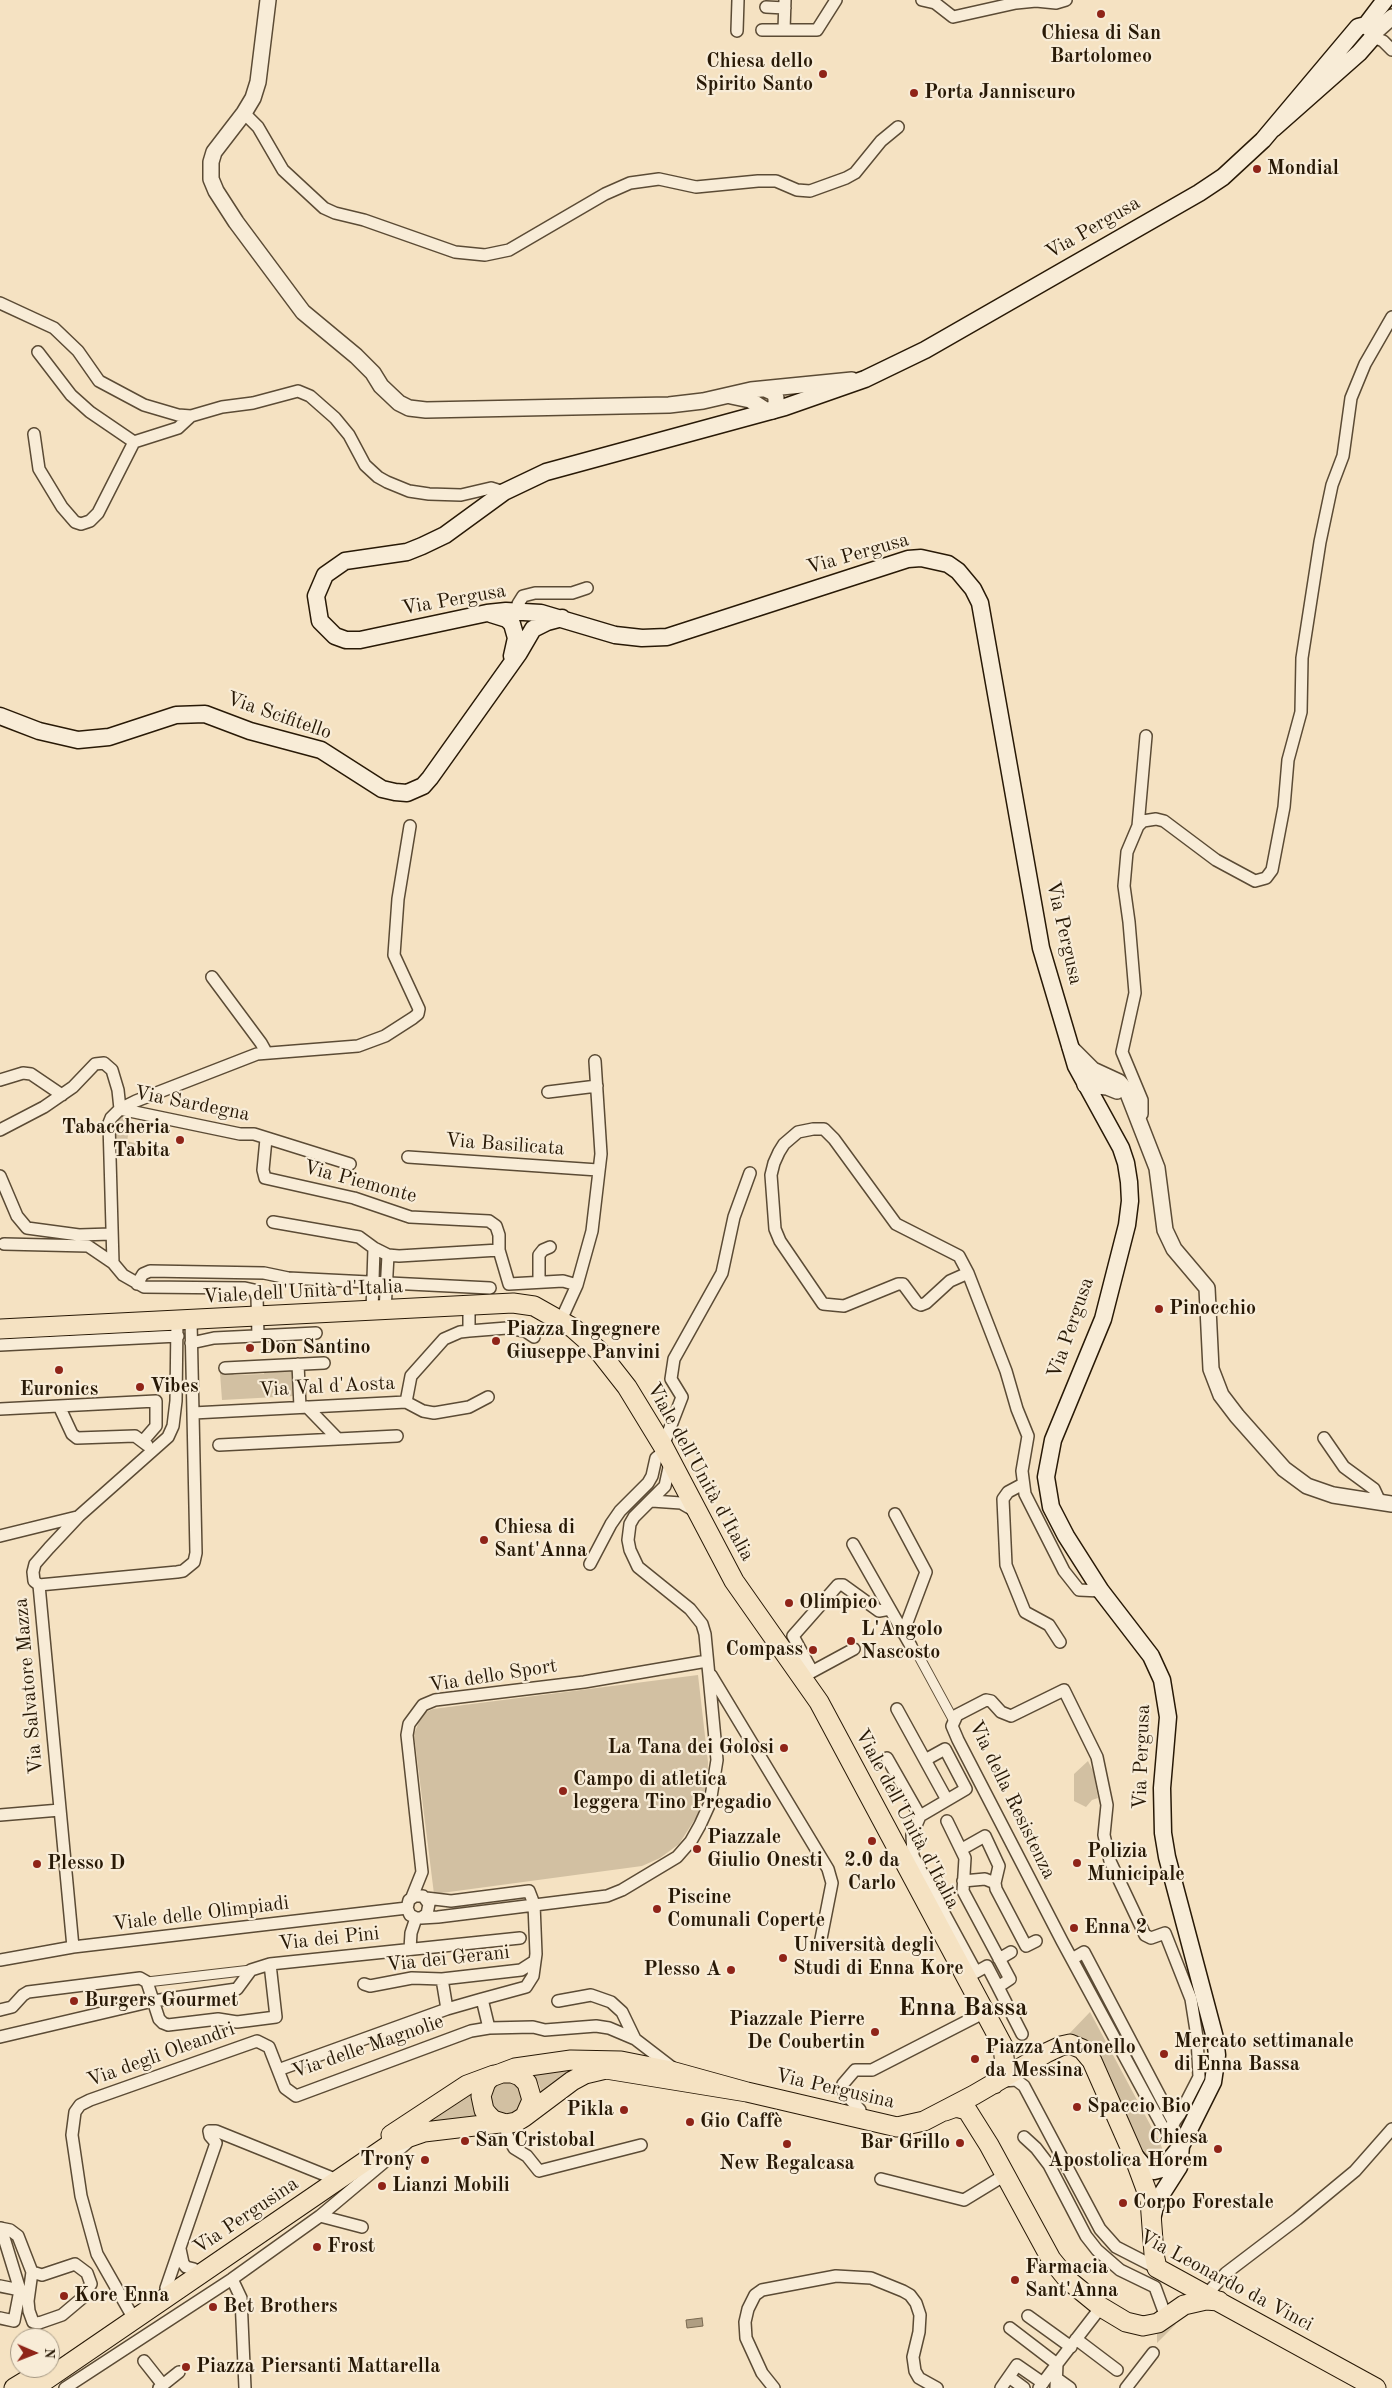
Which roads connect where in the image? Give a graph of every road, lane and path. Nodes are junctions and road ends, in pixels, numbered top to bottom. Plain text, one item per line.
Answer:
1 (268, 0) edge
2 (738, 0) edge
3 (836, 0) edge
4 (922, 0) edge
5 (1065, 0) edge
6 (1385, 0) edge
7 (935, 1) edge
8 (1007, 3) edge
9 (785, 4) edge
10 (766, 8) dead end
11 (1392, 17) edge
12 (762, 30) dead end
13 (784, 30) junction
14 (738, 31) dead end
15 (1368, 34) junction
16 (1392, 50) edge
17 (244, 114) junction
18 (898, 127) dead end
19 (0, 303) edge
20 (1392, 317) edge
21 (38, 352) dead end
22 (865, 379) junction
23 (765, 389) junction
24 (729, 396) junction
25 (772, 410) junction
26 (191, 416) junction
27 (738, 420) junction
28 (34, 434) dead end
29 (134, 442) junction
30 (504, 492) junction
31 (587, 588) dead end
32 (522, 611) junction
33 (487, 613) junction
34 (562, 618) junction
35 (522, 636) junction
36 (0, 716) edge
37 (1146, 736) dead end
38 (410, 826) dead end
39 (1138, 826) junction
40 (212, 977) dead end
41 (1070, 1047) junction
42 (266, 1052) junction
43 (596, 1061) dead end
44 (1105, 1075) junction
45 (0, 1080) edge
46 (1085, 1085) junction
47 (597, 1086) junction
48 (1117, 1091) junction
49 (548, 1092) dead end
50 (62, 1095) junction
51 (1130, 1101) junction
52 (120, 1109) junction
53 (1104, 1118) junction
54 (1137, 1119) junction
55 (0, 1130) edge
56 (266, 1139) junction
57 (408, 1157) dead end
58 (350, 1164) dead end
59 (598, 1170) junction
60 (750, 1173) dead end
61 (0, 1176) edge
62 (273, 1222) dead end
63 (111, 1234) junction
64 (4, 1244) dead end
65 (550, 1247) dead end
66 (374, 1248) junction
67 (499, 1250) junction
68 (388, 1255) junction
69 (113, 1263) junction
70 (968, 1273) junction
71 (386, 1282) junction
72 (539, 1282) junction
73 (373, 1283) junction
74 (137, 1284) junction
75 (578, 1285) junction
76 (490, 1288) dead end
77 (469, 1305) junction
78 (378, 1311) junction
79 (561, 1320) junction
80 (258, 1327) junction
81 (0, 1330) edge
82 (181, 1331) junction
83 (469, 1331) junction
84 (316, 1333) dead end
85 (534, 1337) dead end
86 (0, 1345) edge
87 (192, 1345) junction
88 (324, 1363) dead end
89 (298, 1364) junction
90 (225, 1368) dead end
91 (488, 1397) dead end
92 (406, 1402) junction
93 (59, 1406) junction
94 (304, 1407) junction
95 (0, 1410) edge
96 (193, 1413) junction
97 (397, 1436) dead end
98 (1324, 1438) dead end
99 (338, 1439) junction
100 (143, 1441) junction
101 (219, 1445) dead end
102 (152, 1452) junction
103 (666, 1452) junction
104 (1023, 1484) junction
105 (676, 1490) junction
106 (652, 1501) junction
107 (1386, 1503) edge
108 (895, 1514) dead end
109 (79, 1516) junction
110 (0, 1536) edge
111 (853, 1544) dead end
112 (590, 1564) dead end
113 (39, 1585) junction
114 (1101, 1591) junction
115 (890, 1609) junction
116 (903, 1633) junction
117 (1060, 1642) dead end
118 (911, 1646) joint
119 (854, 1649) dead end
120 (708, 1666) junction
121 (807, 1674) junction
122 (897, 1709) dead end
123 (954, 1721) junction
124 (887, 1758) dead end
125 (925, 1760) junction
126 (947, 1800) junction
127 (60, 1810) junction
128 (0, 1815) edge
129 (920, 1816) junction
130 (947, 1820) dead end
131 (962, 1849) junction
132 (963, 1880) junction
133 (995, 1883) junction
134 (412, 1897) junction
135 (426, 1898) junction
136 (534, 1904) junction
137 (407, 1908) junction
138 (418, 1918) junction
139 (520, 1938) dead end
140 (1036, 1941) dead end
141 (820, 1944) dead end
142 (73, 1947) junction
143 (410, 1949) junction
144 (1011, 1952) dead end
145 (999, 1959) junction
146 (1072, 1959) junction
147 (0, 1960) edge
148 (535, 1961) junction
149 (270, 1964) junction
150 (251, 1970) junction
151 (971, 1975) junction
152 (442, 1978) junction
153 (147, 1982) junction
154 (364, 1984) dead end
155 (998, 1987) junction
156 (482, 1999) junction
157 (153, 2001) junction
158 (558, 2001) dead end
159 (447, 2009) junction
160 (0, 2010) edge
161 (986, 2012) junction
162 (489, 2028) junction
163 (1022, 2034) dead end
164 (0, 2036) edge
165 (634, 2039) junction
166 (1003, 2046) junction
167 (1046, 2053) junction
168 (278, 2070) junction
169 (617, 2070) junction
170 (674, 2071) junction
171 (500, 2073) junction
172 (994, 2084) junction
173 (747, 2092) junction
174 (974, 2095) junction
175 (941, 2112) junction
176 (524, 2117) junction
177 (860, 2118) junction
178 (975, 2122) junction
179 (503, 2123) junction
180 (1174, 2123) junction
181 (1392, 2129) edge
182 (420, 2132) junction
183 (1166, 2133) junction
184 (1024, 2137) dead end
185 (641, 2145) dead end
186 (1181, 2146) junction
187 (1134, 2154) junction
188 (1005, 2175) junction
189 (330, 2176) junction
190 (881, 2179) dead end
191 (320, 2216) junction
192 (1152, 2221) junction
193 (362, 2227) dead end
194 (0, 2228) edge
195 (180, 2247) junction
196 (1157, 2268) junction
197 (194, 2269) junction
198 (32, 2272) junction
199 (232, 2279) junction
200 (1183, 2282) junction
201 (0, 2286) edge
202 (166, 2288) junction
203 (20, 2290) junction
204 (1213, 2298) junction
205 (1184, 2305) junction
206 (1100, 2307) junction
207 (130, 2312) junction
208 (1028, 2316) dead end
209 (1166, 2317) junction
210 (0, 2318) edge
211 (1010, 2328) dead end
212 (1073, 2343) junction
213 (1153, 2353) dead end
214 (138, 2354) junction
215 (60, 2359) edge
216 (1058, 2364) junction
217 (1116, 2370) dead end
218 (179, 2372) dead end
219 (1008, 2377) junction
220 (30, 2378) edge
221 (1056, 2383) edge
222 (1041, 2386) edge
223 (36, 2387) edge
224 (161, 2387) edge
225 (14, 2388) edge
226 (65, 2388) edge
227 (245, 2388) edge
228 (774, 2388) edge
229 (937, 2388) edge
230 (1001, 2388) edge
231 (1024, 2388) edge
232 (1070, 2388) edge
233 (1126, 2388) edge
234 (1376, 2388) edge

1 - 17 street
2 - 14 street
3 - 13 street
4 - 7 street
5 - 8 street
6 - 15 main road
7 - 8 street
9 - 10 street
9 - 13 street
11 - 15 street
12 - 13 street
15 - 16 street
15 - 22 main road, Via Pergusa
17 - 18 street
17 - 24 street
19 - 26 street
20 - 39 street
21 - 29 street
22 - 23 street
22 - 25 main road, Via Pergusa
23 - 24 street
23 - 25 street
24 - 25 street
24 - 27 street
25 - 27 main road, Via Pergusa
26 - 29 street
26 - 30 street
27 - 30 main road, Via Pergusa
28 - 29 street
30 - 33 main road, Via Pergusa
31 - 32 street
32 - 33 main road, Via Pergusa
32 - 34 main road, Via Pergusa
32 - 35 main road
33 - 35 main road
34 - 35 main road
34 - 41 main road, Via Pergusa
35 - 36 main road, Via Scifitello
37 - 39 street
38 - 42 street
39 - 54 street
40 - 42 street
41 - 44 street
41 - 46 main road, Via Pergusa
42 - 52 street
43 - 47 street
44 - 46 street
44 - 51 street
45 - 50 street
46 - 48 street
46 - 53 main road, Via Pergusa
47 - 49 street
47 - 59 street
48 - 51 street
48 - 53 street
50 - 52 street
50 - 55 street
51 - 54 street
52 - 56 street, Via Sardegna
52 - 63 street, Via Sardegna
53 - 114 main road, Via Pergusa
54 - 107 street
56 - 58 street, Via Sardegna
56 - 67 street, Via Piemonte
57 - 59 street, Via Basilicata
59 - 75 street
60 - 103 street
61 - 63 street
62 - 66 street
63 - 69 street, Via Sardegna
64 - 69 street
65 - 72 street
66 - 68 street
66 - 73 street
67 - 68 street
67 - 72 street
68 - 71 street
69 - 74 street
70 - 70 street
70 - 104 street
71 - 73 street
71 - 76 street
71 - 78 street
72 - 75 street
73 - 74 street
73 - 78 street
74 - 80 street
75 - 79 street
77 - 78 main road, Viale dell'Unità d'Italia
77 - 79 main road, Viale dell'Unità d'Italia
77 - 83 street
78 - 80 main road, Viale dell'Unità d'Italia
79 - 103 main road, Viale dell'Unità d'Italia
80 - 82 main road, Viale dell'Unità d'Italia
80 - 84 street
80 - 87 street
81 - 82 main road, Viale dell'Unità d'Italia
82 - 86 street
82 - 87 street, Via Salvatore Mazza
82 - 87 street
82 - 102 street
83 - 85 street
83 - 92 street
87 - 96 street, Via Salvatore Mazza
88 - 89 street
89 - 90 street
89 - 94 street
91 - 92 street, Via Val d'Aosta
92 - 94 street, Via Val d'Aosta
93 - 95 street
93 - 100 street
93 - 100 street
94 - 96 street, Via Val d'Aosta
94 - 99 street
96 - 113 street, Via Salvatore Mazza
97 - 99 street
98 - 107 street
99 - 101 street
100 - 102 street
102 - 109 street
103 - 105 main road, Viale dell'Unità d'Italia
103 - 112 street
104 - 114 street
104 - 117 street
105 - 106 street
105 - 106 street
105 - 121 main road, Viale dell'Unità d'Italia
106 - 120 street
108 - 116 street
109 - 110 street
109 - 113 street
111 - 115 street
113 - 127 street, Via Salvatore Mazza
114 - 186 main road, Via Pergusa
115 - 116 street
115 - 121 street
116 - 118 street
118 - 123 street
119 - 121 street
120 - 134 street, Via dello Sport
120 - 136 street
120 - 141 street
121 - 151 main road, Viale dell'Unità d'Italia
122 - 125 street
123 - 146 street, Via della Resistenza
123 - 180 street, Via della Resistenza
124 - 129 street
125 - 126 street
125 - 126 street
126 - 129 street
127 - 128 street
127 - 142 street, Via Salvatore Mazza
129 - 151 street
130 - 131 street
131 - 132 street
131 - 133 street
132 - 133 street
132 - 145 street
133 - 140 street
134 - 135 street
134 - 137 street
135 - 136 street
135 - 138 street
136 - 138 street
136 - 148 street, Via delle Magnolie
137 - 138 street
137 - 142 street, Viale delle Olimpiadi
138 - 143 street
139 - 143 street, Via dei Pini
142 - 147 street, Viale delle Olimpiadi
143 - 149 street, Via dei Pini
144 - 145 street
145 - 155 street
146 - 180 street
146 - 183 street, Via della Resistenza
148 - 152 street, Via dei Gerani
148 - 156 street, Via delle Magnolie
149 - 150 street, Via dei Pini
149 - 157 street
150 - 153 street
150 - 157 street
151 - 155 street
151 - 161 main road, Viale dell'Unità d'Italia
152 - 154 street, Via dei Gerani
152 - 159 street
153 - 157 street
153 - 160 street
155 - 163 street
156 - 159 street, Via delle Magnolie
156 - 162 street
157 - 164 street
158 - 165 street
159 - 168 street, Via delle Magnolie
161 - 166 main road, Viale dell'Unità d'Italia
161 - 177 street
162 - 165 street, Via delle Magnolie
162 - 168 street, Via delle Magnolie
165 - 170 street, Via delle Magnolie
166 - 167 main road
166 - 172 main road
167 - 172 main road, Via Pergusina
167 - 187 main road
168 - 207 street, Via degli Oleandri
169 - 170 street
169 - 173 main road
169 - 176 main road
170 - 171 main road, Via Pergusina
170 - 173 main road, Via Pergusina
171 - 176 main road
171 - 179 main road
171 - 189 main road, Via Pergusina
172 - 174 main road, Via Pergusina
172 - 196 street, Via Leonardo da Vinci
173 - 177 main road, Via Pergusina
174 - 175 main road, Via Pergusina
174 - 178 main road
175 - 177 main road, Via Pergusina
175 - 178 main road
176 - 179 main road
178 - 188 main road
179 - 182 main road, Via Pergusina
179 - 185 street
180 - 183 street, Via della Resistenza
181 - 204 street
182 - 191 street
182 - 223 main road, Via Pergusina
183 - 186 street, Via della Resistenza
184 - 209 street
186 - 187 main road
186 - 192 main road
187 - 192 main road
188 - 190 street
188 - 206 main road
189 - 195 street
189 - 197 main road, Via Pergusina
191 - 193 street
191 - 199 street
192 - 196 main road
194 - 198 street
194 - 203 street
195 - 197 street
195 - 202 street
196 - 200 main road, Via Leonardo da Vinci
197 - 202 main road, Via Pergusina
198 - 198 street
199 - 214 street
199 - 227 street
200 - 204 main road, Via Leonardo da Vinci
200 - 205 main road
201 - 203 street
202 - 207 main road, Via Pergusina
203 - 210 street
204 - 205 main road
204 - 234 main road, Via Leonardo da Vinci
205 - 209 main road
206 - 209 main road
206 - 212 street
207 - 215 main road, Via Pergusina
208 - 212 street
211 - 216 street
212 - 216 street
212 - 217 street
213 - 233 street
214 - 224 street
214 - 226 street
216 - 221 street
216 - 222 street
218 - 224 street
219 - 222 street
219 - 230 street
219 - 231 street
220 - 225 main road, Via Pergusina
221 - 232 street
228 - 229 street

